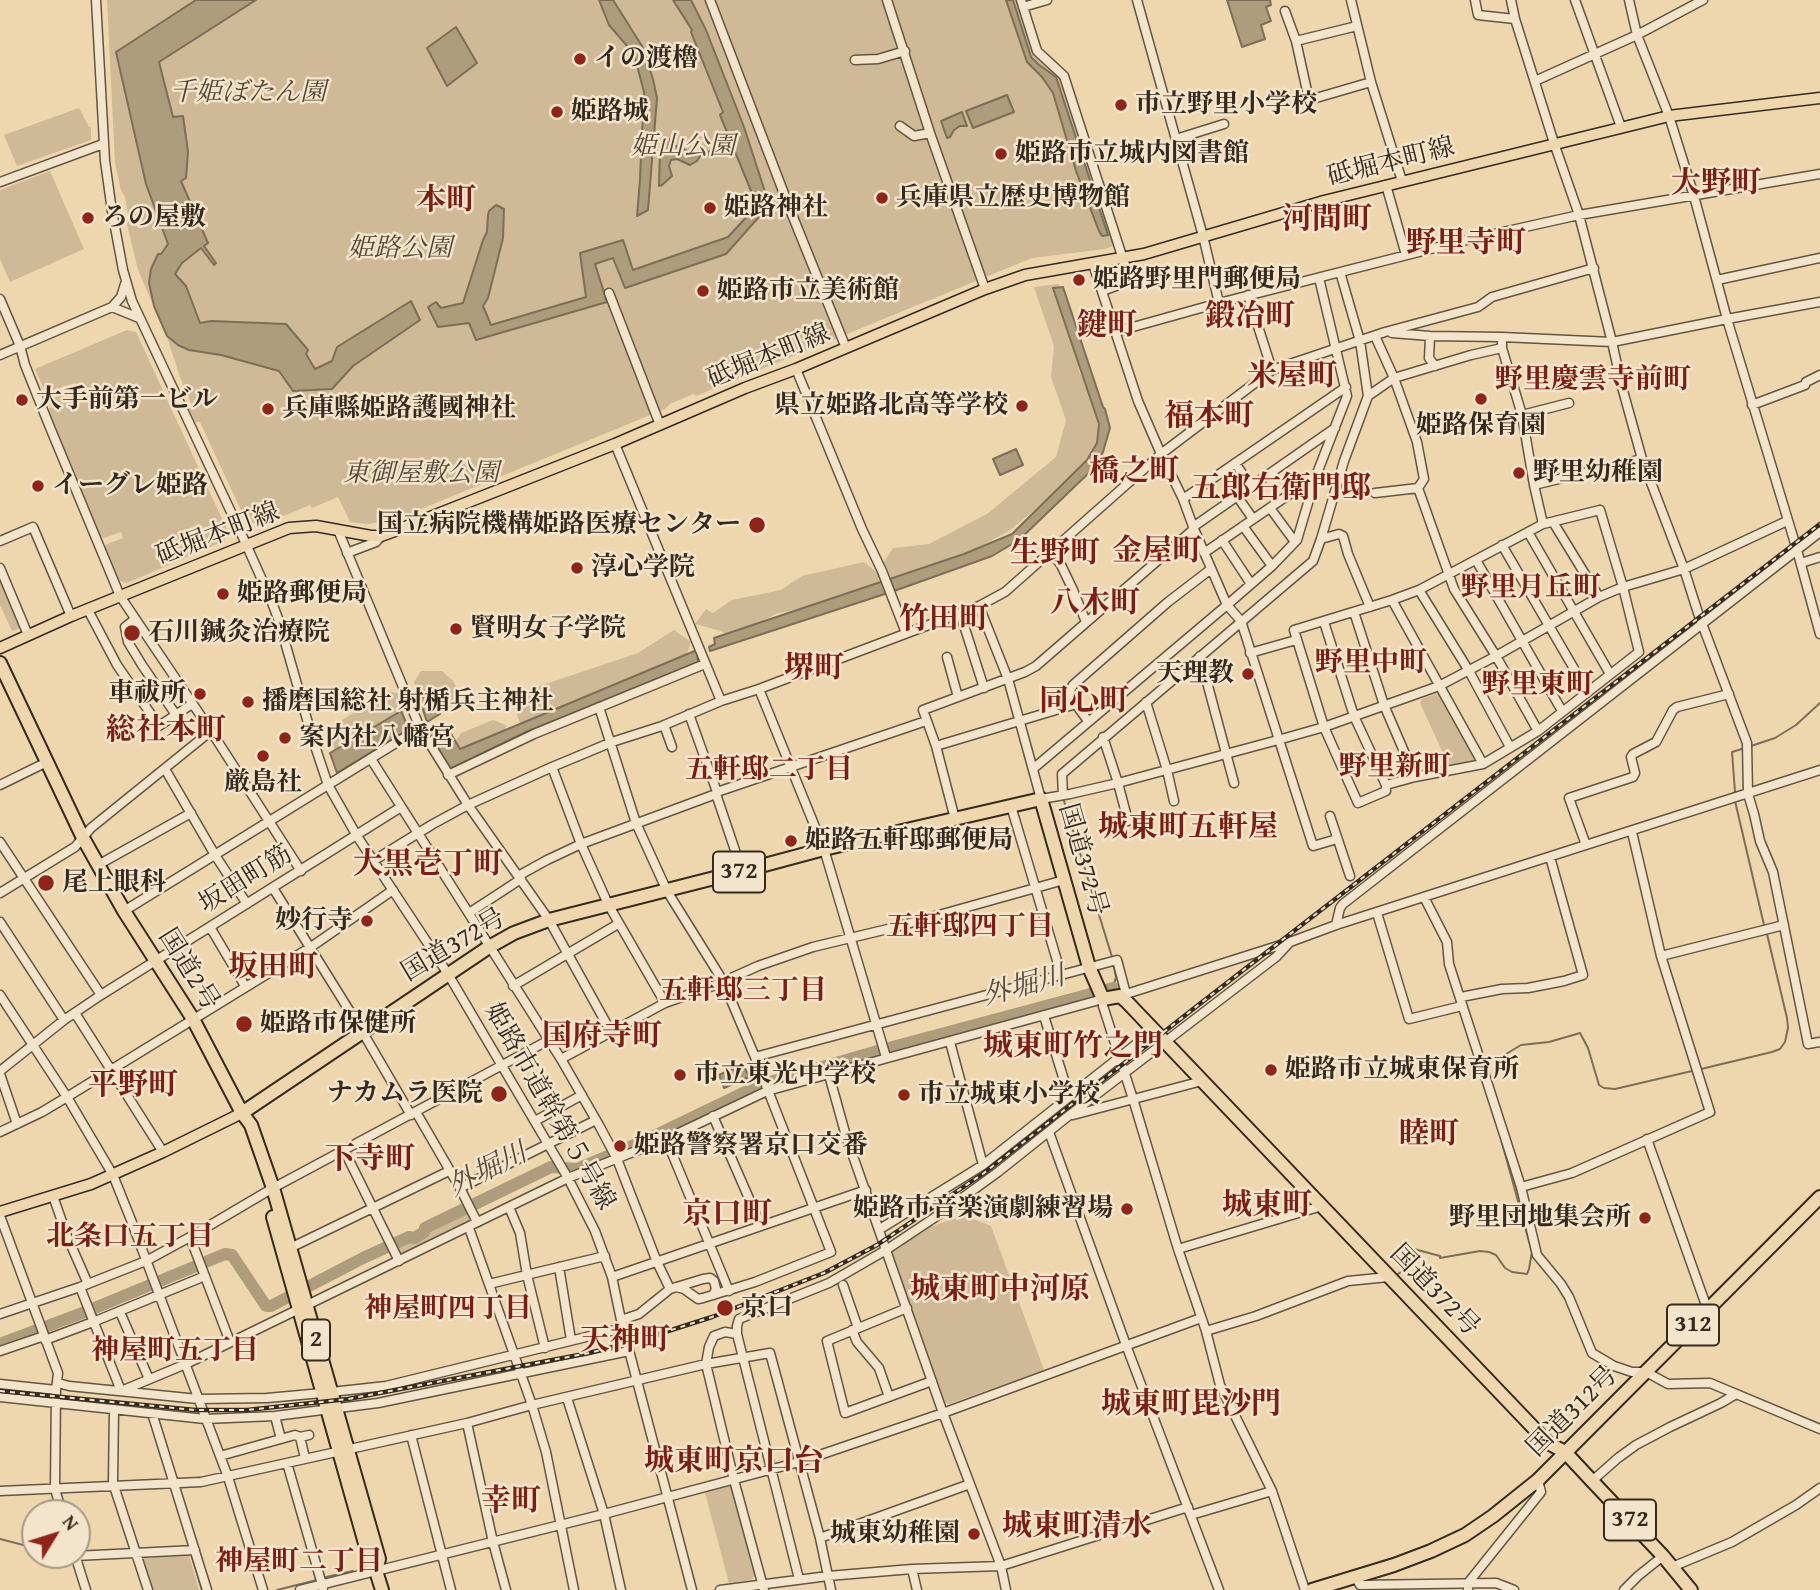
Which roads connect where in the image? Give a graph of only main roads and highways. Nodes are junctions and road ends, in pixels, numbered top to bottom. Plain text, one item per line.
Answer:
1 (1820, 98) edge
2 (0, 648) edge
3 (0, 663) edge
4 (242, 1113) junction
5 (270, 1190) junction
6 (1820, 1197) edge
7 (0, 1214) edge
8 (303, 1308) junction
9 (1565, 1452) junction
10 (382, 1590) edge
11 (1312, 1590) edge
12 (1691, 1590) edge

1 - 2 main road, 砥堀本町線
3 - 4 highway, 国道2号 / 2
4 - 5 highway, 国道2号 / 2
4 - 7 main road
4 - 9 highway, 国道372号 / 372
5 - 8 highway, 国道2号 / 2
5 - 8 highway, 国道2号 / 2
6 - 9 highway, 国道312号 / 312
8 - 10 highway, 国道2号 / 2
9 - 11 highway, 国道312号 / 312
9 - 12 highway, 国道372号 / 372

